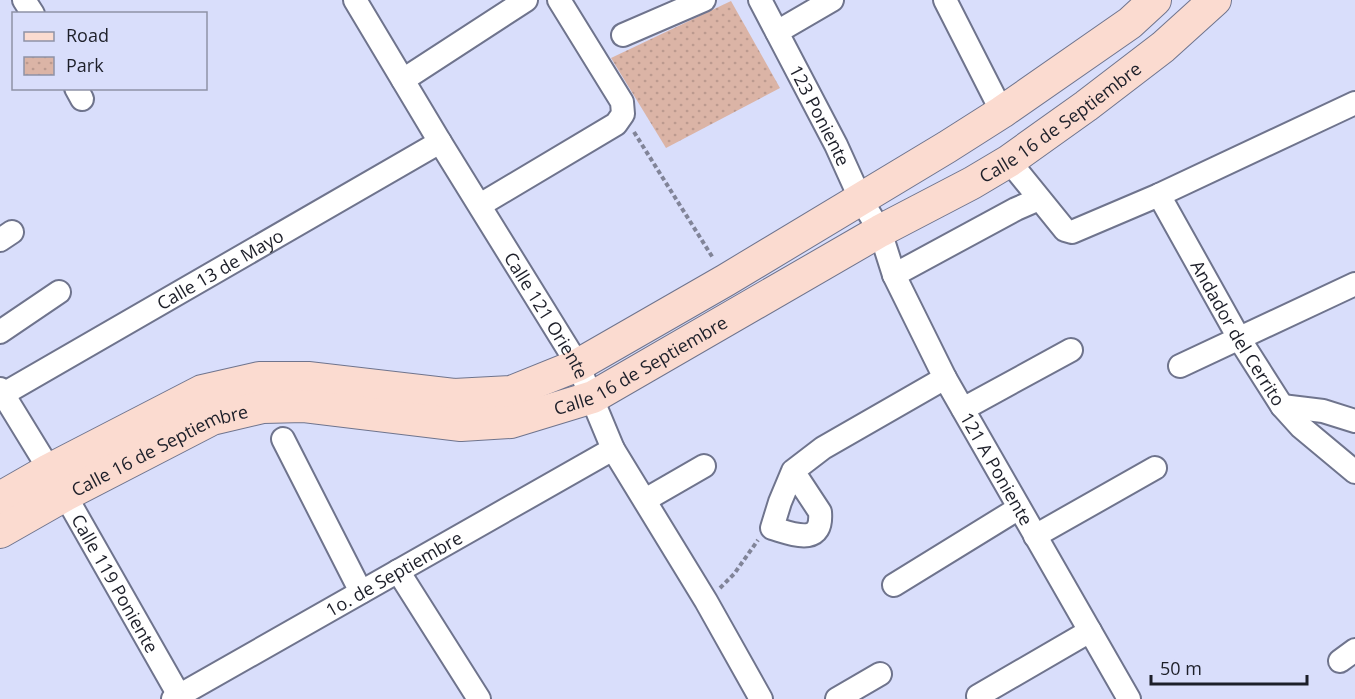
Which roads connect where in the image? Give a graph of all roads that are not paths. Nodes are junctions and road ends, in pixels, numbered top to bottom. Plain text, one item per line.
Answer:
1 (355, 0) edge
2 (526, 0) edge
3 (559, 0) edge
4 (704, 0) edge
5 (760, 0) edge
6 (832, 0) edge
7 (945, 0) edge
8 (1155, 0) edge
9 (1215, 0) edge
10 (777, 32) junction
11 (623, 35) dead end
12 (403, 80) junction
13 (1355, 103) edge
14 (1002, 112) junction
15 (440, 141) junction
16 (1009, 161) junction
17 (1158, 195) junction
18 (860, 198) junction
19 (1039, 199) junction
20 (480, 205) junction
21 (880, 231) junction
22 (894, 274) junction
23 (1355, 284) edge
24 (59, 292) dead end
25 (0, 332) edge
26 (1239, 340) junction
27 (1071, 350) dead end
28 (578, 365) junction
29 (1180, 366) dead end
30 (945, 378) junction
31 (1, 393) edge
32 (593, 397) junction
33 (1282, 406) junction
34 (963, 409) junction
35 (1355, 421) edge
36 (284, 439) dead end
37 (613, 449) junction
38 (704, 466) dead end
39 (1155, 468) dead end
40 (793, 471) junction
41 (1355, 472) edge
42 (57, 482) junction
43 (0, 498) edge
44 (645, 500) junction
45 (1019, 508) junction
46 (0, 532) edge
47 (1035, 536) junction
48 (398, 571) junction
49 (894, 585) dead end
50 (361, 592) junction
51 (1090, 630) junction
52 (880, 674) dead end
53 (978, 696) dead end
54 (178, 698) edge
55 (479, 699) edge
56 (761, 699) edge
57 (837, 699) edge
58 (1129, 699) edge

1 - 12 street, Calle 121 Oriente
2 - 12 street
3 - 20 street
4 - 11 street
5 - 10 street, 123 Poniente
6 - 10 street
7 - 14 street
8 - 14 main road, Calle 16 de Septiembre
9 - 16 main road, Calle 16 de Septiembre
10 - 18 street, 123 Poniente
12 - 15 street, Calle 121 Oriente
13 - 17 street
14 - 18 main road, Calle 16 de Septiembre
15 - 20 street, Calle 121 Oriente
15 - 31 street, Calle 13 de Mayo
16 - 19 street
16 - 21 main road, Calle 16 de Septiembre
17 - 19 street
17 - 26 street, Andador del Cerrito
18 - 21 street, 123 Poniente
18 - 28 main road, Calle 16 de Septiembre
19 - 22 street
20 - 28 street, Calle 121 Oriente
21 - 22 street, 121 A Poniente
21 - 32 main road, Calle 16 de Septiembre
22 - 30 street, 121 A Poniente
23 - 26 street
24 - 25 street
26 - 29 street
26 - 33 street, Andador del Cerrito
27 - 34 street
28 - 32 street, Calle 121 Oriente
28 - 42 main road, Calle 16 de Septiembre
30 - 34 street, 121 A Poniente
30 - 40 street
31 - 42 street, Calle 119 Poniente
32 - 37 street, Calle 121 Oriente
32 - 42 main road, Calle 16 de Septiembre
33 - 35 street, Andador del Cerrito
33 - 41 street
34 - 45 street, 121 A Poniente
36 - 50 street
37 - 44 street, Calle 121 Oriente
37 - 48 street, 1o. de Septiembre
38 - 44 street
39 - 47 street
40 - 40 street
42 - 43 main road, Calle 16 de Septiembre
42 - 46 main road, Calle 16 de Septiembre
42 - 54 street, Calle 119 Poniente
44 - 56 street, Calle 121 Oriente
45 - 47 street, 121 A Poniente
45 - 49 street
47 - 51 street, 121 A Poniente
48 - 50 street, 1o. de Septiembre
48 - 55 street
50 - 54 street, 1o. de Septiembre
51 - 53 street
51 - 58 street, 121 A Poniente
52 - 57 street

